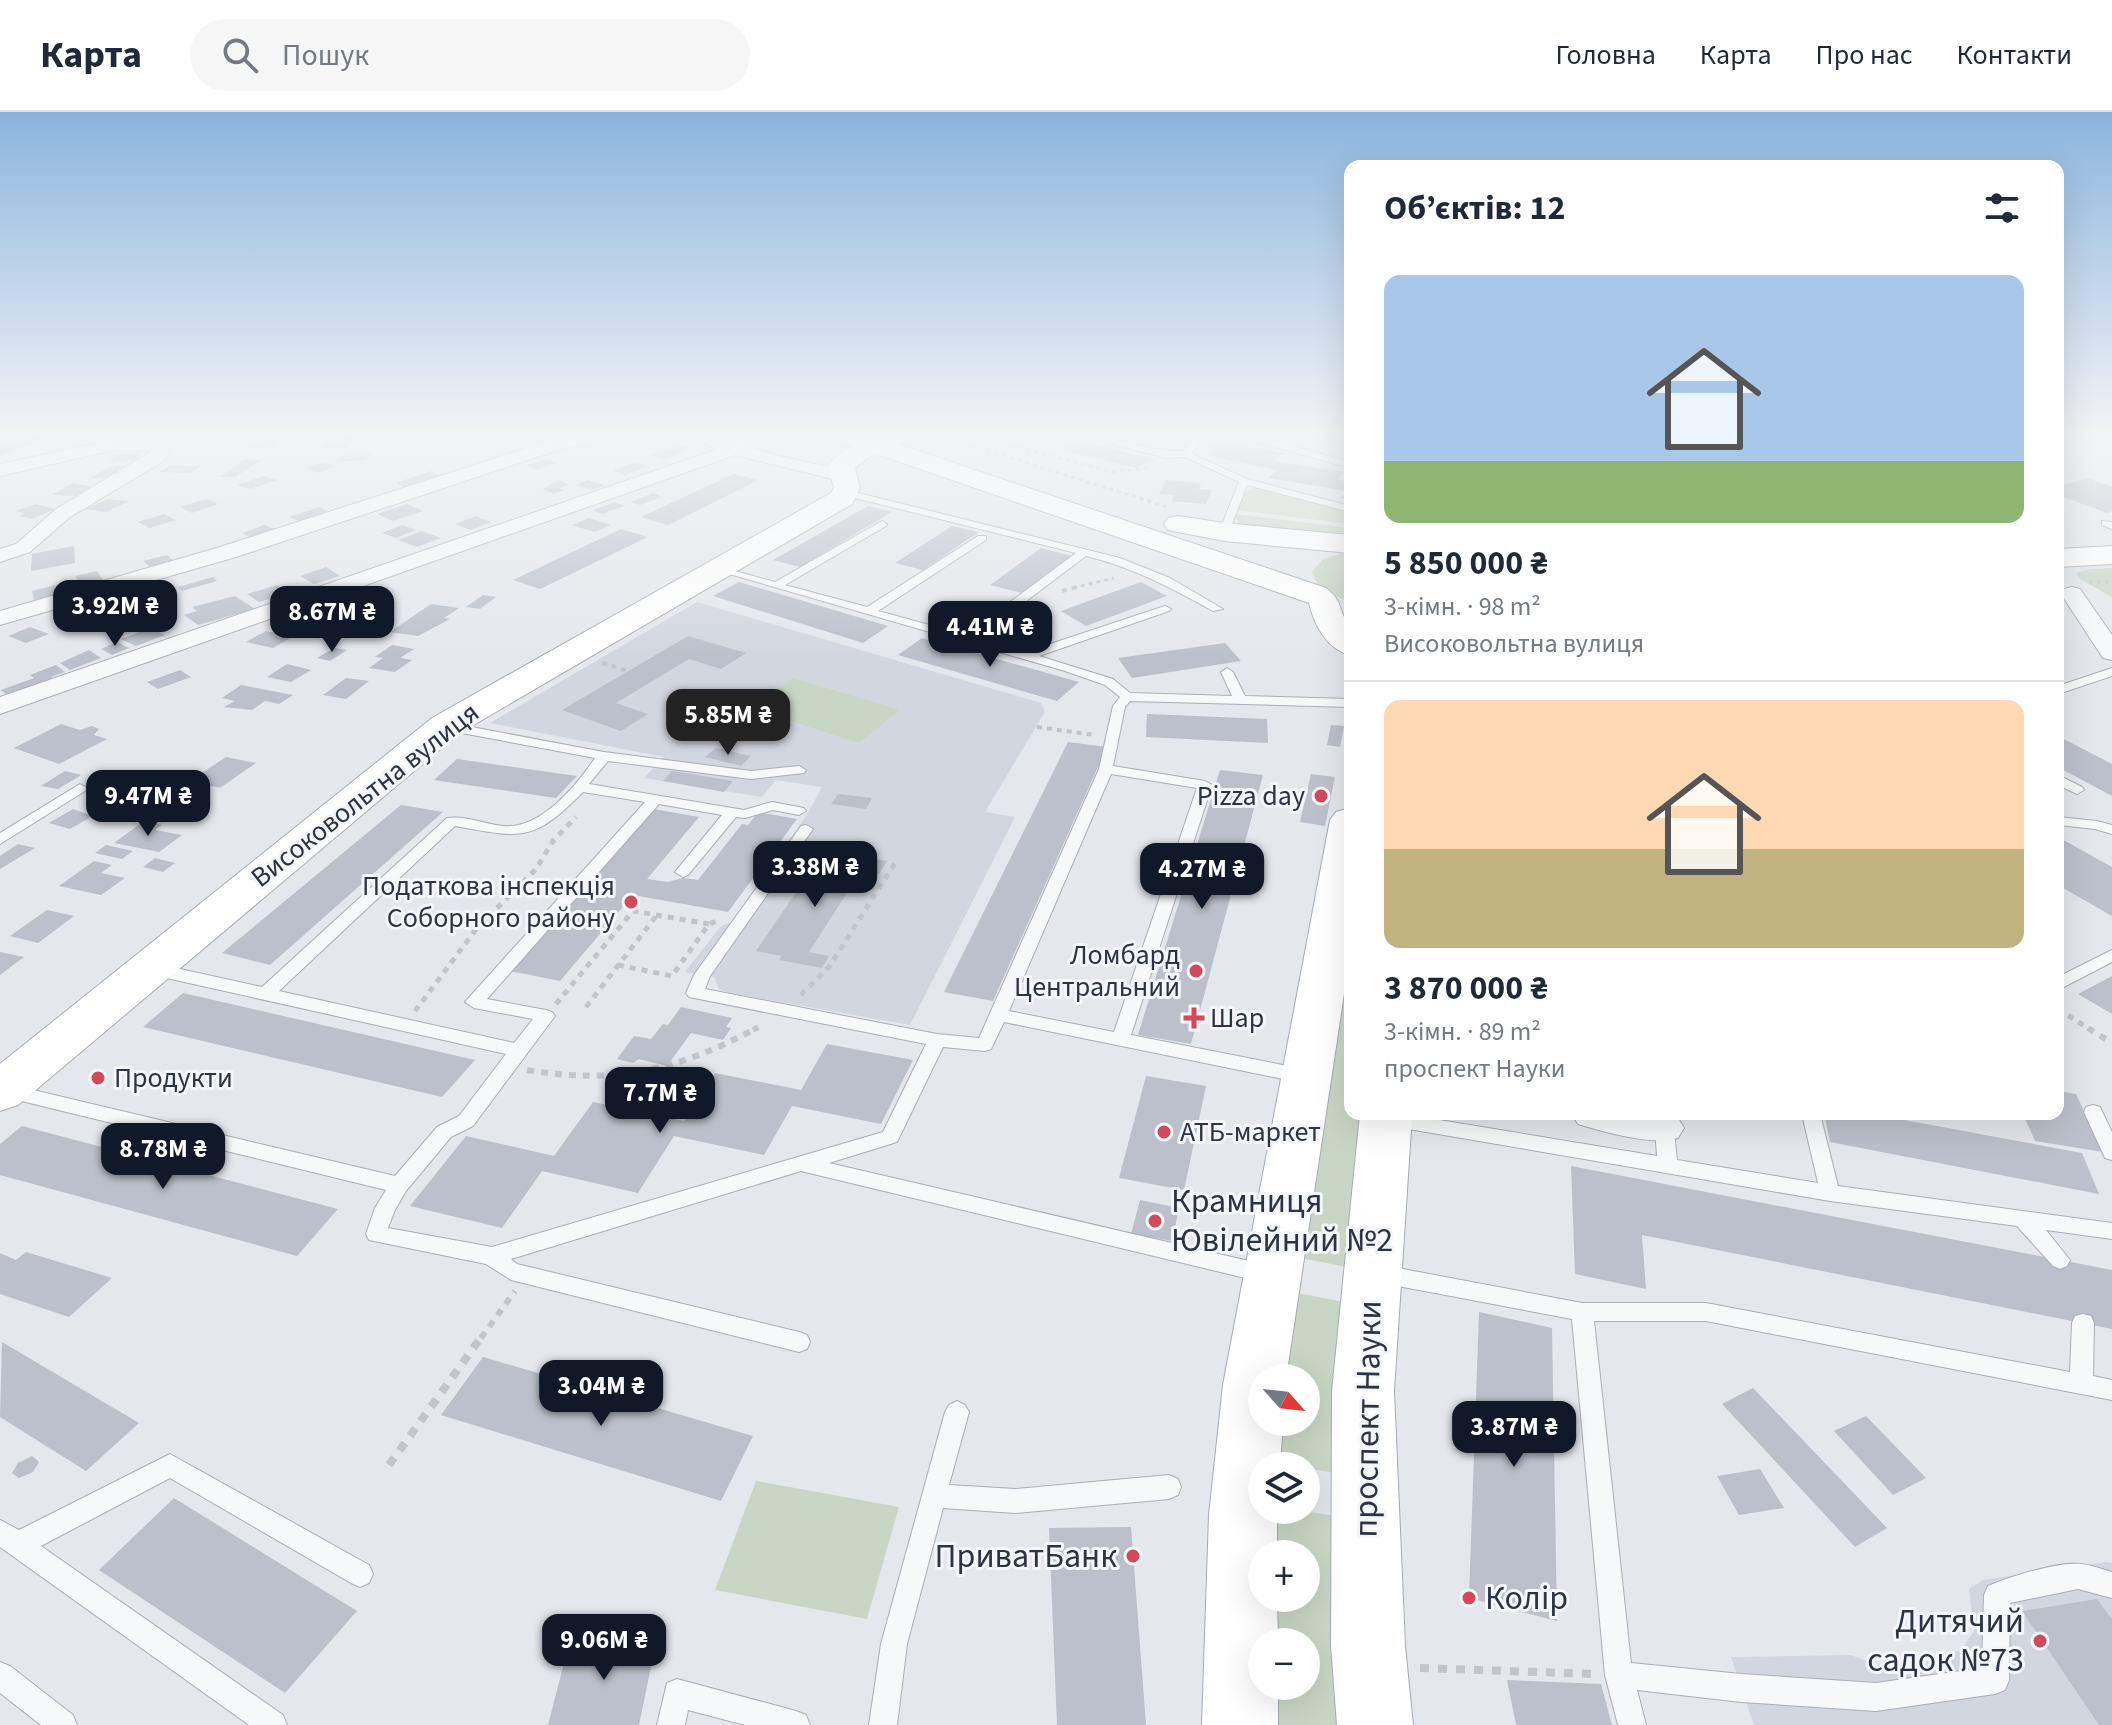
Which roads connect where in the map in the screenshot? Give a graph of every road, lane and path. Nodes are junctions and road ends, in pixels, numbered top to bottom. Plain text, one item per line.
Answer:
1 (74, 506) edge
2 (368, 506) edge
3 (571, 506) edge
4 (813, 506) edge
5 (923, 506) edge
6 (1077, 506) edge
7 (1118, 506) edge
8 (1166, 506) edge
9 (1235, 506) edge
10 (882, 524) dead end
11 (1228, 525) junction
12 (2110, 530) edge
13 (982, 538) dead end
14 (2064, 543) edge
15 (1344, 545) edge
16 (1344, 548) edge
17 (1086, 551) junction
18 (2112, 555) edge
19 (0, 556) edge
20 (2064, 558) edge
21 (717, 569) junction
22 (1142, 570) junction
23 (2112, 582) edge
24 (777, 585) junction
25 (2072, 587) edge
26 (1028, 595) junction
27 (1330, 601) edge
28 (1165, 609) dead end
29 (1217, 609) dead end
30 (869, 611) junction
31 (2112, 612) edge
32 (0, 618) edge
33 (1344, 638) edge
34 (969, 639) junction
35 (2112, 653) edge
36 (1027, 656) junction
37 (1227, 672) dead end
38 (2112, 672) edge
39 (2064, 688) edge
40 (1127, 697) junction
41 (1240, 700) junction
42 (1344, 703) edge
43 (0, 706) edge
44 (445, 726) junction
45 (1037, 727) dead end
46 (1114, 738) junction
47 (604, 756) junction
48 (1106, 769) junction
49 (799, 770) dead end
50 (2064, 782) edge
51 (579, 787) junction
52 (80, 788) dead end
53 (2077, 790) dead end
54 (566, 799) junction
55 (655, 800) junction
56 (799, 811) dead end
57 (732, 812) junction
58 (2064, 822) edge
59 (806, 829) dead end
60 (2112, 830) edge
61 (0, 840) edge
62 (1344, 854) edge
63 (897, 860) dead end
64 (683, 872) dead end
65 (657, 915) junction
66 (2112, 955) edge
67 (618, 965) junction
68 (152, 969) junction
69 (2064, 981) edge
70 (265, 994) junction
71 (586, 1007) dead end
72 (786, 1011) junction
73 (2064, 1013) edge
74 (998, 1015) junction
75 (546, 1016) junction
76 (403, 1025) junction
77 (1121, 1039) junction
78 (937, 1040) junction
79 (2112, 1043) edge
80 (518, 1050) junction
81 (507, 1066) junction
82 (1305, 1076) junction
83 (1, 1090) edge
84 (2093, 1112) dead end
85 (1386, 1120) edge
86 (1409, 1120) edge
87 (1812, 1120) edge
88 (1664, 1121) edge
89 (2112, 1153) edge
90 (800, 1164) junction
91 (1668, 1166) junction
92 (399, 1185) junction
93 (1830, 1193) junction
94 (2021, 1217) junction
95 (2112, 1231) edge
96 (492, 1256) junction
97 (2060, 1260) dead end
98 (1372, 1273) junction
99 (526, 1275) junction
100 (1271, 1276) junction
101 (1582, 1312) junction
102 (2083, 1323) dead end
103 (799, 1342) dead end
104 (2081, 1385) junction
105 (2112, 1390) edge
106 (957, 1412) dead end
107 (389, 1465) dead end
108 (1169, 1487) dead end
109 (934, 1496) junction
110 (9, 1538) edge
111 (360, 1574) dead end
112 (2112, 1585) edge
113 (1410, 1668) dead end
114 (1619, 1675) junction
115 (0, 1676) edge
116 (63, 1725) edge
117 (273, 1725) edge
118 (671, 1725) edge
119 (796, 1725) edge
120 (883, 1725) edge
121 (1240, 1725) edge
122 (1375, 1725) edge
123 (1632, 1725) edge

1 - 19 street
2 - 32 street
3 - 43 street
4 - 21 main road, Високовольтна вулиця
5 - 17 lane
6 - 27 main road
7 - 11 main road
8 - 11 path
9 - 11 lane
10 - 24 lane
11 - 15 main road
12 - 14 main road
13 - 30 lane
16 - 27 main road
17 - 22 lane
17 - 26 lane
18 - 20 main road
21 - 24 lane
21 - 44 main road, Високовольтна вулиця
22 - 26 path
22 - 29 lane
23 - 25 path
24 - 30 lane
25 - 31 street
25 - 35 street
26 - 34 lane
27 - 33 main road
28 - 36 lane
30 - 34 lane
34 - 36 lane
36 - 40 lane
37 - 41 lane
38 - 39 lane
40 - 41 lane
40 - 46 lane
41 - 42 lane
44 - 47 lane
44 - 68 main road, Високовольтна вулиця
45 - 46 path
46 - 48 lane
47 - 49 lane
47 - 51 lane
48 - 74 lane
48 - 77 lane
50 - 53 lane
51 - 54 lane
51 - 55 lane
52 - 61 lane
54 - 70 lane
54 - 76 path
55 - 57 lane
55 - 75 lane
56 - 57 lane
57 - 64 lane
58 - 60 lane
59 - 72 lane
62 - 82 main road
63 - 72 path
65 - 67 path
65 - 67 path
65 - 75 path
66 - 69 lane
67 - 71 path
68 - 70 lane
68 - 83 main road, Високовольтна вулиця
70 - 76 lane
72 - 78 lane
72 - 81 path
73 - 79 path
74 - 77 lane
74 - 78 lane
75 - 80 lane
76 - 80 lane
77 - 82 lane
78 - 90 lane
80 - 81 lane
81 - 92 lane
82 - 100 main road
83 - 92 lane
84 - 89 lane
85 - 98 main road, проспект Науки
86 - 91 lane
87 - 93 lane
88 - 91 lane
90 - 96 lane
90 - 100 lane
91 - 93 lane
92 - 96 lane
93 - 94 lane
94 - 95 lane
94 - 97 lane
96 - 99 lane
98 - 101 lane
98 - 122 main road, проспект Науки
99 - 103 lane
99 - 107 path
100 - 121 main road
101 - 104 lane
101 - 114 lane
102 - 104 lane
104 - 105 lane
106 - 109 lane
108 - 109 lane
109 - 120 lane
110 - 111 lane
110 - 117 lane
112 - 114 lane
113 - 114 path
114 - 123 lane
115 - 116 lane
118 - 119 lane

